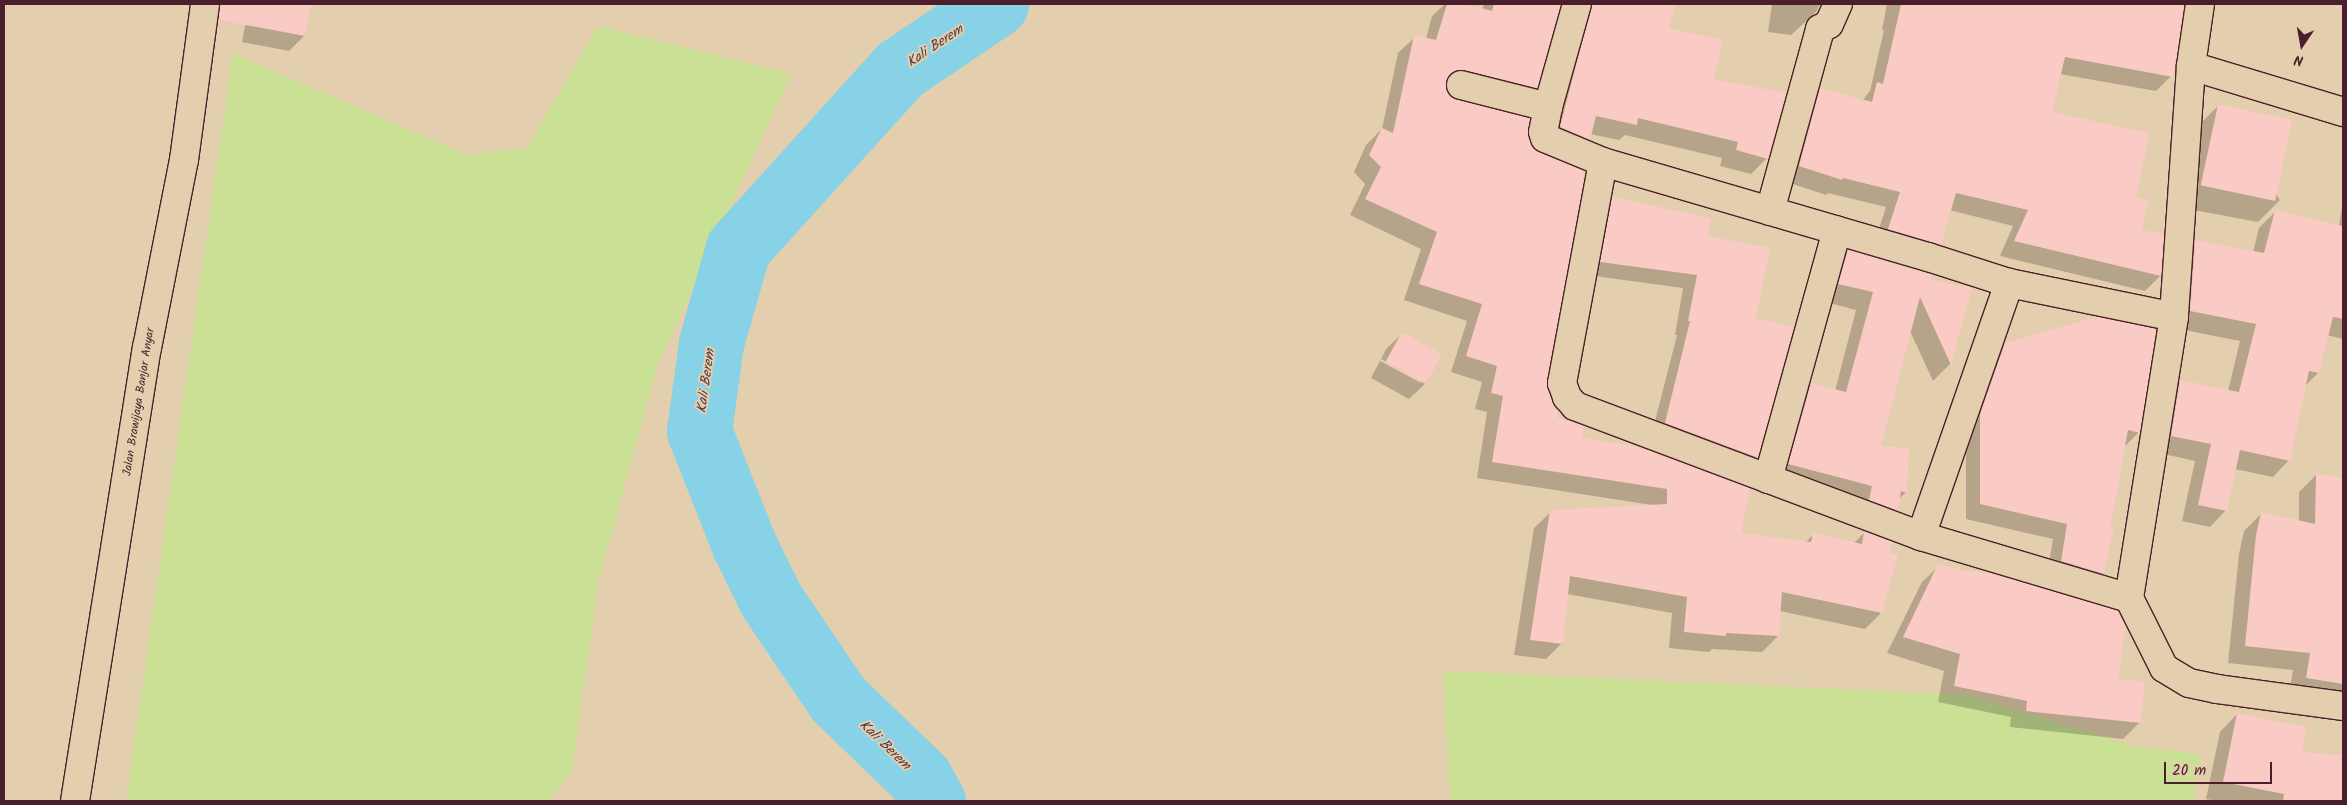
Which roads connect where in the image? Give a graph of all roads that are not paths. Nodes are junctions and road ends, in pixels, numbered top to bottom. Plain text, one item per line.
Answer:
1 (205, 4) edge
2 (1577, 4) edge
3 (1838, 4) edge
4 (2200, 4) edge
5 (2191, 66) junction
6 (1461, 85) dead end
7 (1548, 107) junction
8 (2343, 112) edge
9 (1603, 162) junction
10 (1770, 211) junction
11 (1837, 230) junction
12 (2008, 283) junction
13 (2174, 317) junction
14 (1768, 479) junction
15 (1921, 536) junction
16 (2129, 598) junction
17 (2343, 706) edge
18 (74, 801) edge

1 - 18 street, Jalan Brawijaya Banjar Anyar
2 - 7 street
3 - 10 street
4 - 5 street
5 - 8 street
5 - 13 street
6 - 7 street
7 - 9 street
9 - 10 street
9 - 14 street
10 - 11 street
11 - 12 street
11 - 14 street
12 - 13 street
12 - 15 street
13 - 16 street
14 - 15 street
15 - 16 street
16 - 17 street

